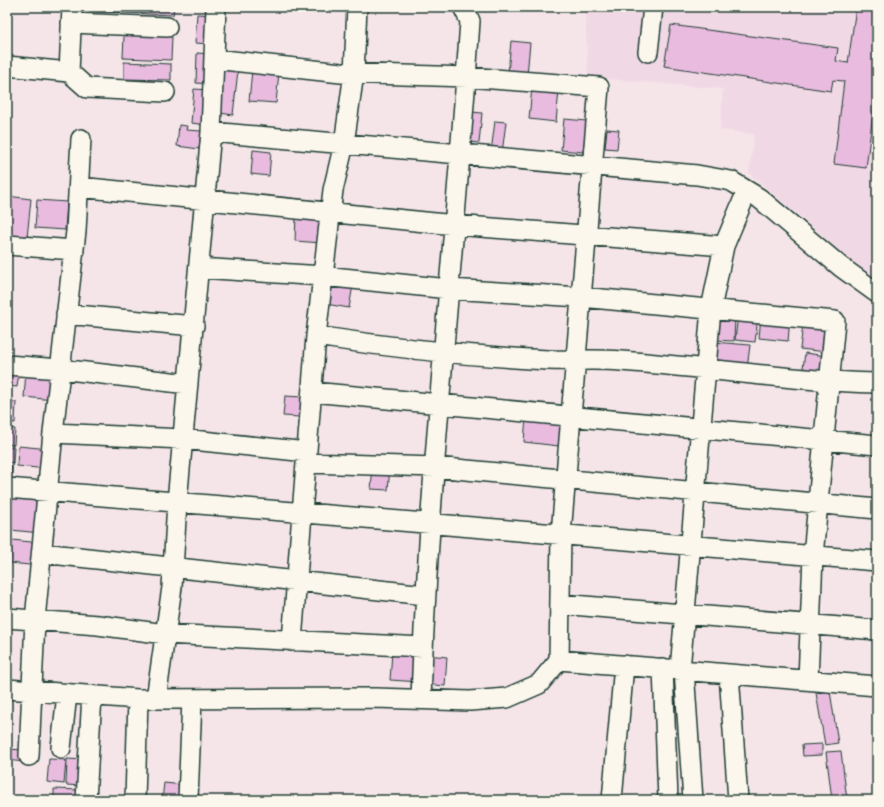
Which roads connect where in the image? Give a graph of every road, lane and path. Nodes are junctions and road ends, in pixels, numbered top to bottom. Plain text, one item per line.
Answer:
1 (216, 7) edge
2 (357, 7) edge
3 (462, 7) edge
4 (653, 7) edge
5 (72, 15) edge
6 (167, 27) dead end
7 (648, 52) dead end
8 (214, 59) junction
9 (7, 66) edge
10 (69, 72) junction
11 (354, 73) junction
12 (467, 77) junction
13 (165, 92) dead end
14 (211, 132) junction
15 (81, 139) dead end
16 (344, 144) junction
17 (461, 154) junction
18 (592, 166) junction
19 (79, 187) junction
20 (747, 191) junction
21 (205, 200) junction
22 (330, 212) junction
23 (455, 225) junction
24 (586, 235) junction
25 (7, 245) edge
26 (724, 246) junction
27 (74, 250) junction
28 (199, 268) junction
29 (323, 276) junction
30 (449, 289) junction
31 (877, 293) edge
32 (581, 297) junction
33 (711, 309) junction
34 (66, 314) junction
35 (194, 326) junction
36 (316, 336) junction
37 (444, 351) junction
38 (575, 360) junction
39 (7, 366) edge
40 (60, 369) junction
41 (706, 370) junction
42 (829, 382) junction
43 (188, 384) junction
44 (877, 384) edge
45 (312, 392) junction
46 (440, 404) junction
47 (571, 416) junction
48 (700, 429) junction
49 (53, 432) junction
50 (183, 439) junction
51 (824, 440) junction
52 (877, 445) edge
53 (307, 457) junction
54 (435, 467) junction
55 (565, 480) junction
56 (7, 488) edge
57 (48, 491) junction
58 (695, 492) junction
59 (178, 502) junction
60 (818, 503) junction
61 (877, 509) edge
62 (303, 513) junction
63 (430, 524) junction
64 (560, 534) junction
65 (690, 545) junction
66 (42, 553) junction
67 (813, 556) junction
68 (877, 561) edge
69 (173, 568) junction
70 (297, 582) junction
71 (424, 595) junction
72 (560, 604) junction
73 (684, 614) junction
74 (7, 618) edge
75 (35, 620) junction
76 (810, 625) junction
77 (877, 630) edge
78 (165, 634) junction
79 (292, 641) junction
80 (423, 647) junction
81 (558, 660) junction
82 (624, 665) junction
83 (675, 669) junction
84 (729, 674) junction
85 (808, 680) junction
86 (877, 686) edge
87 (7, 689) edge
88 (33, 691) junction
89 (67, 694) junction
90 (92, 695) junction
91 (147, 699) junction
92 (192, 699) junction
93 (421, 700) junction
94 (61, 748) dead end
95 (29, 756) dead end
96 (86, 800) edge
97 (135, 800) edge
98 (188, 800) edge
99 (612, 800) edge
100 (668, 800) edge
101 (693, 800) edge
102 (738, 800) edge

1 - 8 street
2 - 11 street
3 - 12 street
4 - 7 street
5 - 6 street
5 - 10 street
8 - 11 street
8 - 14 street
9 - 10 street
10 - 13 street
11 - 12 street
11 - 16 street
12 - 17 street
12 - 18 street
14 - 16 street
14 - 21 street
15 - 19 street
16 - 17 street
16 - 22 street
17 - 18 street
17 - 23 street
18 - 20 street
18 - 24 street
19 - 21 street
19 - 27 street
20 - 26 street
20 - 31 street
21 - 22 street
21 - 28 street
22 - 23 street
22 - 29 street
23 - 24 street
23 - 30 street
24 - 26 street
24 - 32 street
25 - 27 street
26 - 33 street
27 - 34 street
28 - 29 street
28 - 35 street
29 - 30 street
29 - 36 street
30 - 32 street
30 - 37 street
32 - 33 street
32 - 38 street
33 - 41 street
33 - 42 street
34 - 35 street
34 - 40 street
35 - 43 street
36 - 37 street
36 - 45 street
37 - 38 street
37 - 46 street
38 - 41 street
38 - 47 street
39 - 40 street
40 - 43 street
40 - 49 street
41 - 42 street
41 - 48 street
42 - 44 street
42 - 51 street
43 - 50 street
45 - 46 street
45 - 53 street
46 - 47 street
46 - 54 street
47 - 48 street
47 - 55 street
48 - 51 street
48 - 58 street
49 - 50 street
49 - 57 street
50 - 53 street
50 - 59 street
51 - 52 street
51 - 60 street
53 - 54 street
53 - 62 street
54 - 55 street
54 - 63 street
55 - 58 street
55 - 64 street
56 - 57 street
57 - 59 street
57 - 66 street
58 - 60 street
58 - 65 street
59 - 62 street
59 - 69 street
60 - 61 street
60 - 67 street
62 - 63 street
62 - 70 street
63 - 64 street
63 - 71 street
64 - 65 street
64 - 72 street
65 - 67 street
65 - 73 street
66 - 69 street
66 - 75 street
67 - 68 street
67 - 76 street
69 - 70 street
69 - 78 street
70 - 71 street
70 - 79 street
71 - 80 street
72 - 73 street
72 - 81 street
73 - 76 street
73 - 83 street
74 - 75 street
75 - 78 street
75 - 88 street
76 - 77 street
76 - 85 street
78 - 79 street
78 - 91 street
79 - 80 street
80 - 93 street
81 - 82 street
81 - 93 street
82 - 83 street
82 - 99 street
83 - 84 street
83 - 100 street
83 - 101 street
84 - 85 street
84 - 102 street
85 - 86 street
87 - 88 street
88 - 89 street
88 - 95 street
89 - 90 street
89 - 94 street
90 - 91 street
90 - 96 street
91 - 92 street
91 - 97 street
92 - 93 street
92 - 98 street

